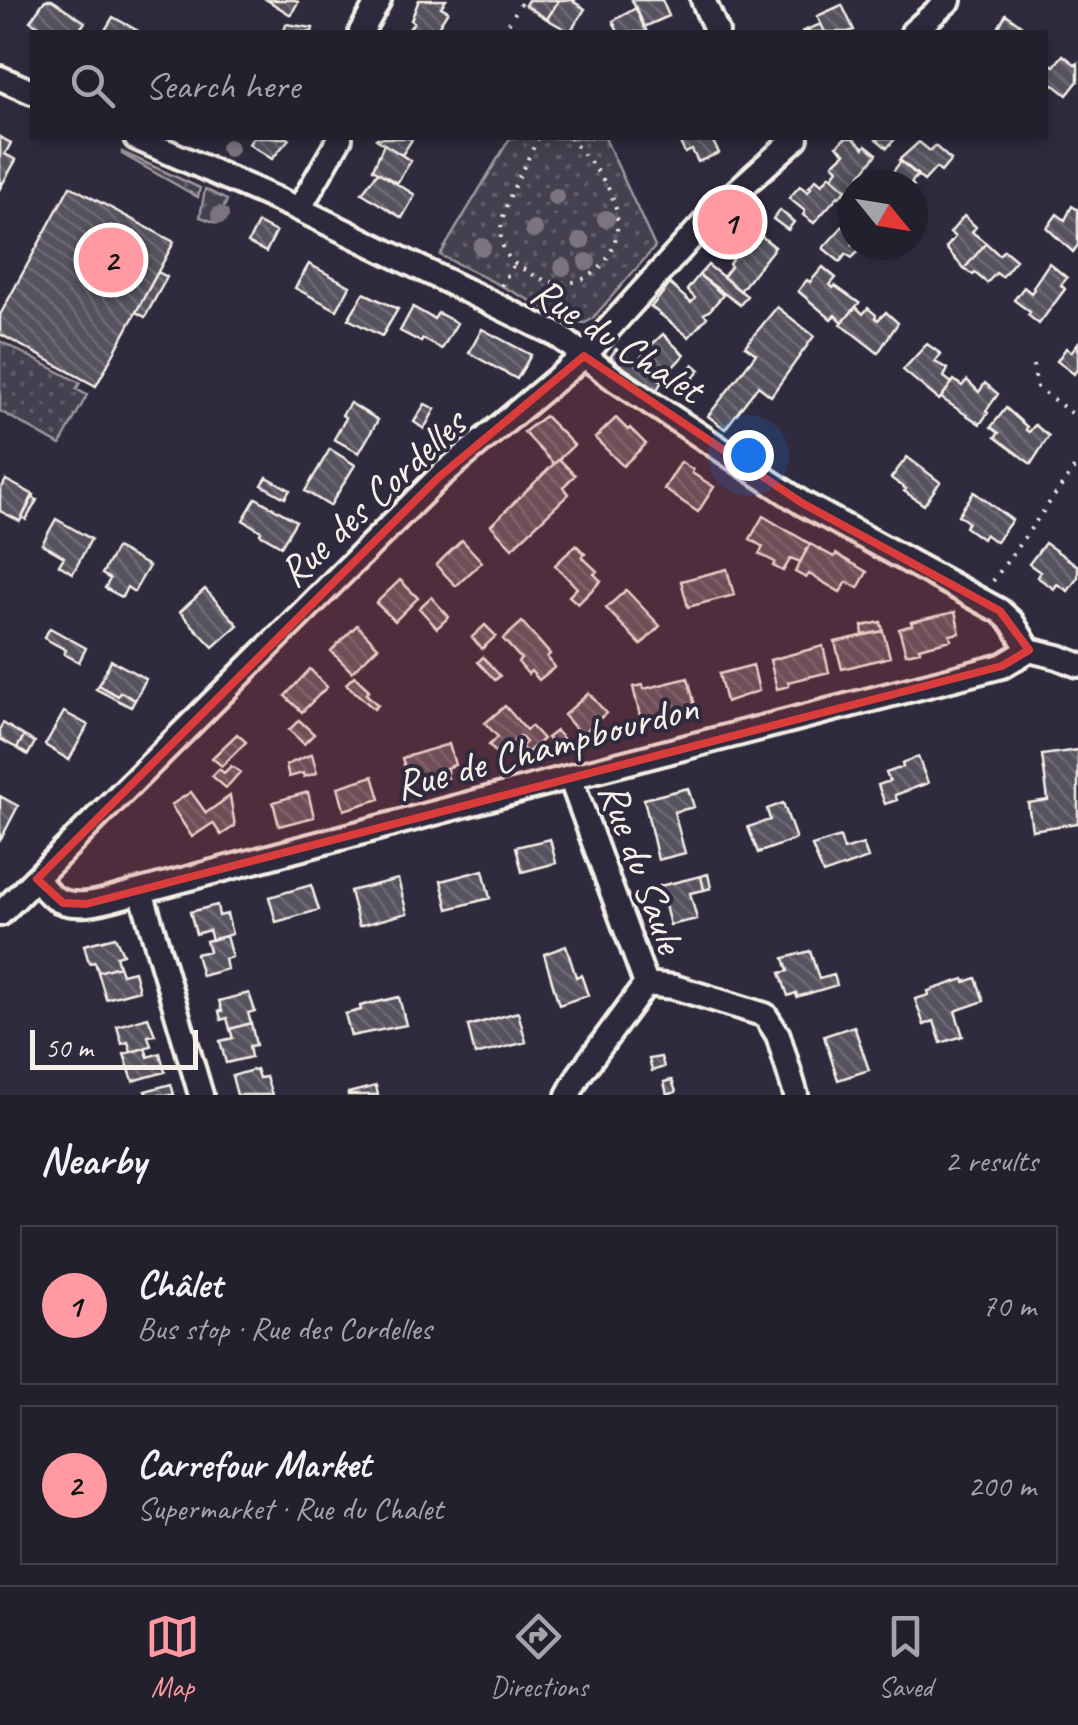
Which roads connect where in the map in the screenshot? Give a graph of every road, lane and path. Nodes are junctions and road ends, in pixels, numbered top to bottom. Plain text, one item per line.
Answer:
1 (379, 0) edge
2 (523, 0) edge
3 (703, 0) edge
4 (949, 0) edge
5 (362, 30) edge
6 (504, 30) edge
7 (716, 30) edge
8 (915, 30) edge
9 (0, 78) edge
10 (30, 91) edge
11 (141, 140) edge
12 (339, 140) edge
13 (537, 140) edge
14 (571, 140) edge
15 (777, 151) edge
16 (299, 209) junction
17 (514, 264) junction
18 (498, 292) dead end
19 (584, 356) junction
20 (1033, 365) dead end
21 (1078, 418) edge
22 (1078, 464) edge
23 (985, 593) dead end
24 (1028, 650) junction
25 (1078, 665) edge
26 (570, 777) junction
27 (37, 880) junction
28 (141, 891) junction
29 (0, 914) edge
30 (646, 984) junction
31 (201, 1095) edge
32 (568, 1095) edge
33 (796, 1095) edge

1 - 5 street
2 - 6 path
3 - 7 street
4 - 8 street
9 - 10 street
11 - 16 street, Rue du Chalet
12 - 16 street
13 - 17 path
14 - 17 path
15 - 19 street, Rue des Cordelles
16 - 19 street, Rue du Chalet
17 - 18 path
19 - 24 street, Rue du Chalet
19 - 27 street, Rue des Cordelles
20 - 21 path
22 - 23 path
24 - 25 street
24 - 26 street, Rue de Champbourdon
26 - 28 street, Rue de Champbourdon
26 - 30 street, Rue du Saule
27 - 28 street, Rue de Champbourdon
27 - 29 street, Rue des Cordelles
28 - 31 street
30 - 32 street, Rue du Saule
30 - 33 street, Rue du Saule

